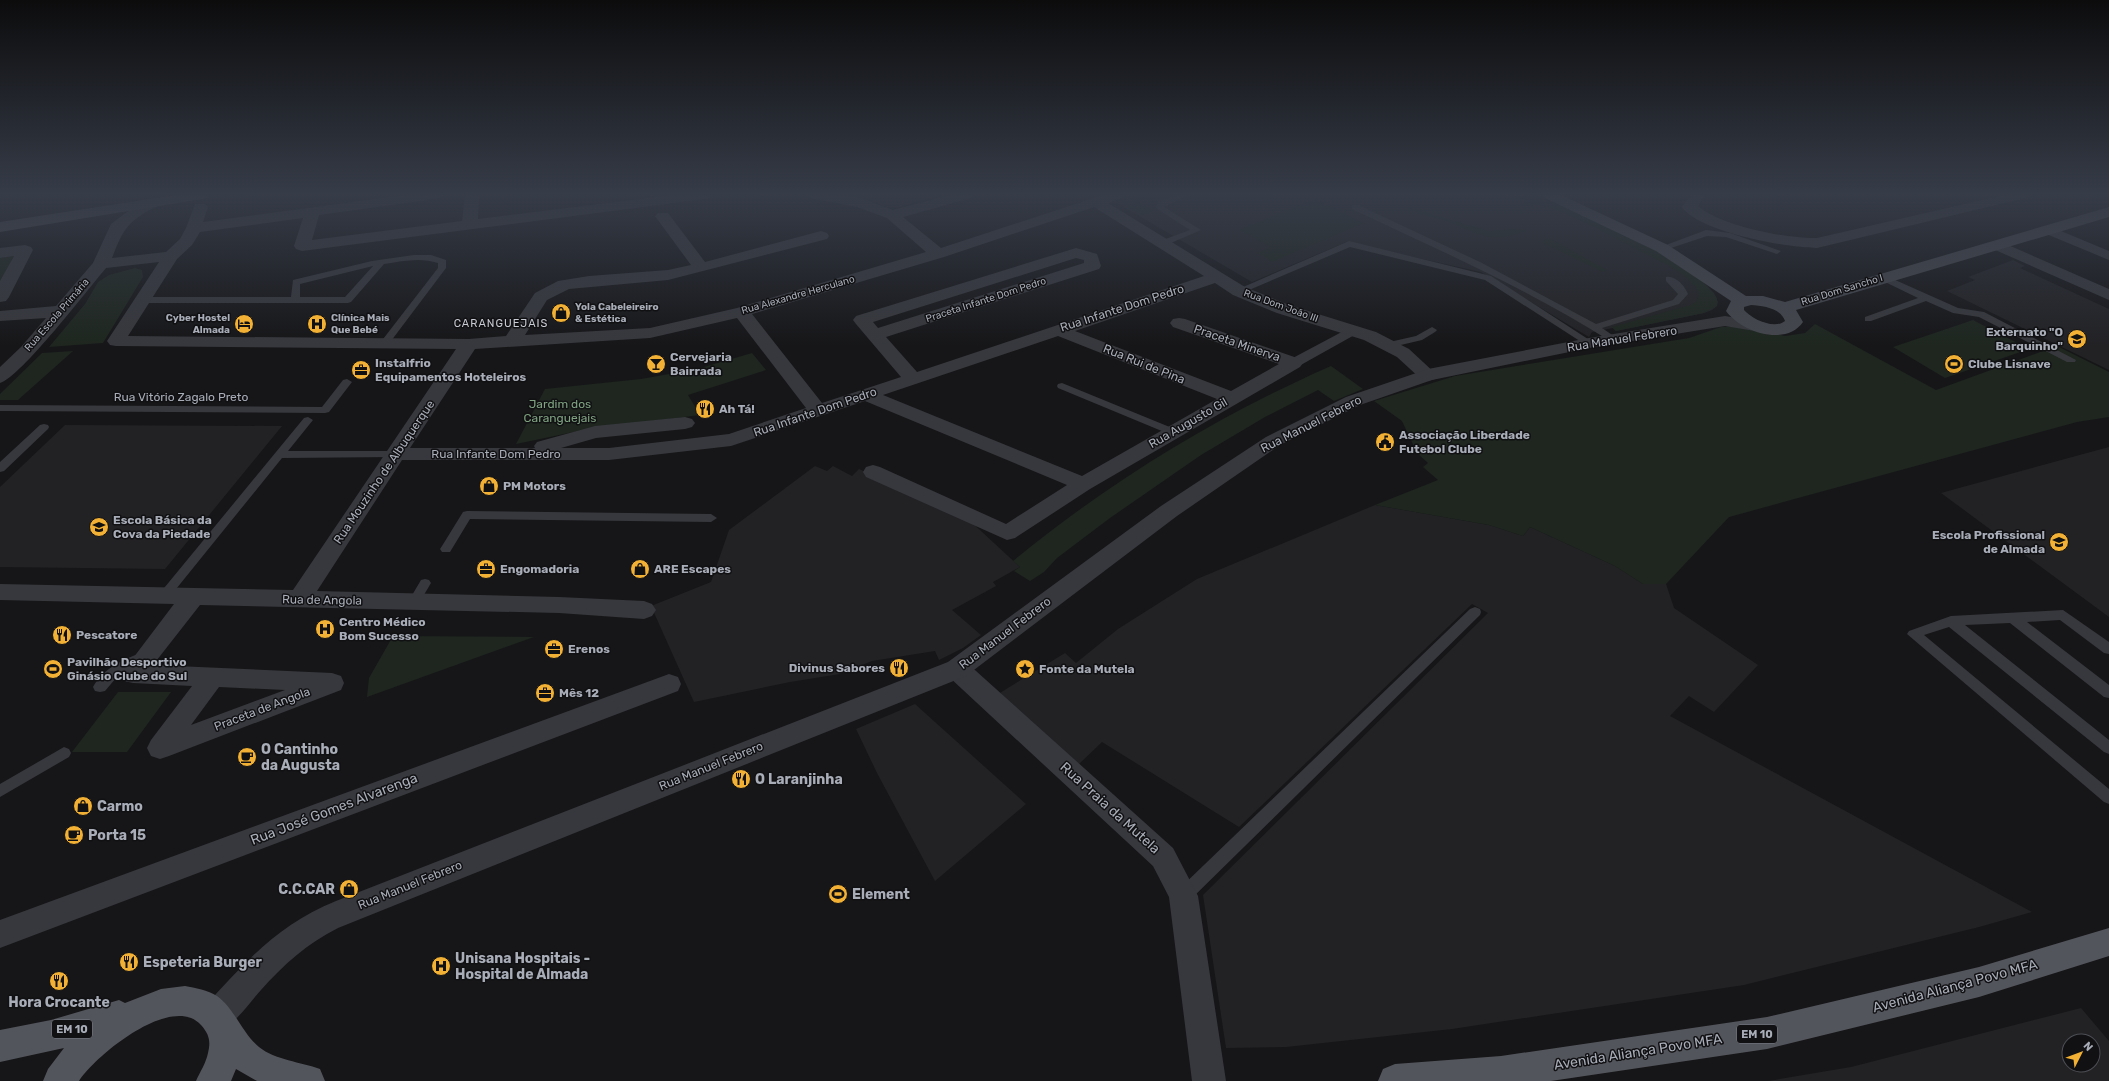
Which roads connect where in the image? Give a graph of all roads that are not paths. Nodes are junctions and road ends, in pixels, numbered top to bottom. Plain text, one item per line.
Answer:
1 (109, 245) edge
2 (182, 245) edge
3 (685, 245) edge
4 (786, 245) edge
5 (928, 245) edge
6 (964, 245) edge
7 (1167, 245) edge
8 (1346, 245) edge
9 (1355, 245) edge
10 (1437, 245) edge
11 (1657, 245) edge
12 (1669, 245) edge
13 (1761, 245) edge
14 (2085, 245) edge
15 (1999, 246) joint
16 (1662, 248) junction
17 (1778, 251) dead end
18 (0, 253) edge
19 (938, 254) junction
20 (171, 256) junction
21 (2109, 256) edge
22 (380, 263) junction
23 (101, 264) junction
24 (701, 268) junction
25 (1218, 277) junction
26 (1884, 278) junction
27 (1670, 279) dead end
28 (1239, 290) junction
29 (2109, 295) edge
30 (0, 297) edge
31 (1926, 298) junction
32 (144, 300) junction
33 (295, 300) junction
34 (1743, 301) junction
35 (1783, 308) junction
36 (63, 311) junction
37 (741, 312) junction
38 (0, 316) edge
39 (1868, 319) dead end
40 (1179, 323) dead end
41 (1761, 327) junction
42 (1058, 330) junction
43 (1353, 330) junction
44 (1432, 330) dead end
45 (874, 335) junction
46 (1592, 335) junction
47 (512, 341) junction
48 (385, 344) junction
49 (469, 344) junction
50 (1388, 345) junction
51 (2070, 360) dead end
52 (1294, 363) junction
53 (1428, 375) junction
54 (0, 377) edge
55 (913, 379) junction
56 (347, 382) dead end
57 (1062, 386) dead end
58 (866, 395) junction
59 (1231, 398) junction
60 (0, 408) edge
61 (818, 411) junction
62 (308, 420) dead end
63 (685, 423) dead end
64 (44, 427) dead end
65 (1173, 432) junction
66 (396, 454) junction
67 (514, 454) junction
68 (280, 455) junction
69 (0, 468) edge
70 (873, 472) dead end
71 (1083, 484) junction
72 (712, 518) dead end
73 (446, 549) dead end
74 (0, 592) edge
75 (164, 596) junction
76 (193, 597) junction
77 (299, 600) junction
78 (644, 610) dead end
79 (1476, 612) dead end
80 (2013, 618) junction
81 (1951, 621) junction
82 (2109, 649) edge
83 (150, 653) junction
84 (957, 669) junction
85 (212, 678) junction
86 (668, 684) dead end
87 (100, 687) dead end
88 (2109, 693) edge
89 (2109, 748) edge
90 (64, 753) dead end
91 (0, 791) edge
92 (2109, 798) edge
93 (1183, 896) junction
94 (0, 934) edge
95 (2109, 942) edge
96 (143, 1010) junction
97 (221, 1023) junction
98 (0, 1046) edge
99 (60, 1081) edge
100 (214, 1081) edge
101 (308, 1081) edge
102 (1209, 1081) edge
103 (1395, 1081) edge

1 - 23 street, Rua Escola Primária
2 - 20 street
3 - 24 street
4 - 24 street
5 - 19 street
6 - 19 street, Rua Alexandre Herculano
7 - 25 street, Rua Dom João III
8 - 28 lane
9 - 46 lane
10 - 46 lane
11 - 16 main road
12 - 16 lane
13 - 17 lane
14 - 21 street
15 - 26 main road, Rua Dom Sancho I
15 - 29 street
16 - 34 main road
18 - 30 street
19 - 37 street, Rua Alexandre Herculano
20 - 23 street
20 - 32 street
22 - 33 lane
22 - 33 lane
22 - 48 lane
23 - 36 street, Rua Escola Primária
24 - 47 street
25 - 28 street, Rua Dom João III
25 - 42 street, Rua Infante Dom Pedro
26 - 31 lane
26 - 35 main road, Rua Dom Sancho I
27 - 46 lane
28 - 43 street, Rua Dom João III
31 - 39 lane
31 - 51 lane
32 - 33 lane
32 - 48 street, Rua Alexandre Herculano
34 - 35 main road
34 - 41 main road
35 - 41 main road
36 - 38 street
36 - 54 street, Rua Escola Primária
37 - 47 street, Rua Alexandre Herculano
37 - 61 street
40 - 52 street, Praceta Minerva
41 - 46 street, Rua Manuel Febrero
42 - 55 street, Rua Infante Dom Pedro
42 - 59 street, Rua Rui de Pina
43 - 50 street, Rua Dom João III
43 - 52 street
44 - 50 lane
45 - 45 street, Praceta Infante Dom Pedro
45 - 55 street, Praceta Infante Dom Pedro
46 - 53 street, Rua Manuel Febrero
47 - 49 street, Rua Alexandre Herculano
48 - 49 street, Rua Alexandre Herculano
49 - 66 street, Rua Mouzinho de Albuquerque
50 - 53 street, Rua Dom João III
52 - 59 street, Rua Augusto Gil
53 - 84 street, Rua Manuel Febrero
55 - 58 street, Rua Infante Dom Pedro
56 - 60 lane, Rua Vitório Zagalo Preto
57 - 65 lane
58 - 61 street, Rua Infante Dom Pedro
58 - 71 street
59 - 65 street, Rua Augusto Gil
61 - 67 street, Rua Infante Dom Pedro
62 - 68 lane
63 - 67 street
64 - 69 lane
65 - 71 street, Rua Augusto Gil
66 - 67 street, Rua Infante Dom Pedro
66 - 68 lane
66 - 77 street, Rua Mouzinho de Albuquerque
68 - 75 lane
70 - 71 street, Rua Augusto Gil
72 - 73 lane
74 - 75 street, Rua de Angola
75 - 76 street, Rua de Angola
76 - 77 street, Rua de Angola
76 - 83 street, Praceta de Angola
77 - 78 street, Rua de Angola
79 - 93 lane
80 - 81 lane
80 - 82 lane
80 - 88 lane
81 - 89 lane
81 - 92 lane
83 - 85 street, Praceta de Angola
83 - 87 lane
84 - 93 street, Rua Praia da Mutela
84 - 97 street, Rua Manuel Febrero
85 - 85 street, Praceta de Angola
86 - 94 street, Rua José Gomes Alvarenga
90 - 91 lane
93 - 102 street, Rua Praia da Mutela
95 - 103 main road, Avenida Aliança Povo MFA / EM 10
96 - 97 main road, EM 10
96 - 98 main road, EM 10
96 - 99 main road, EM 10
97 - 100 main road
97 - 101 main road, EM 10

